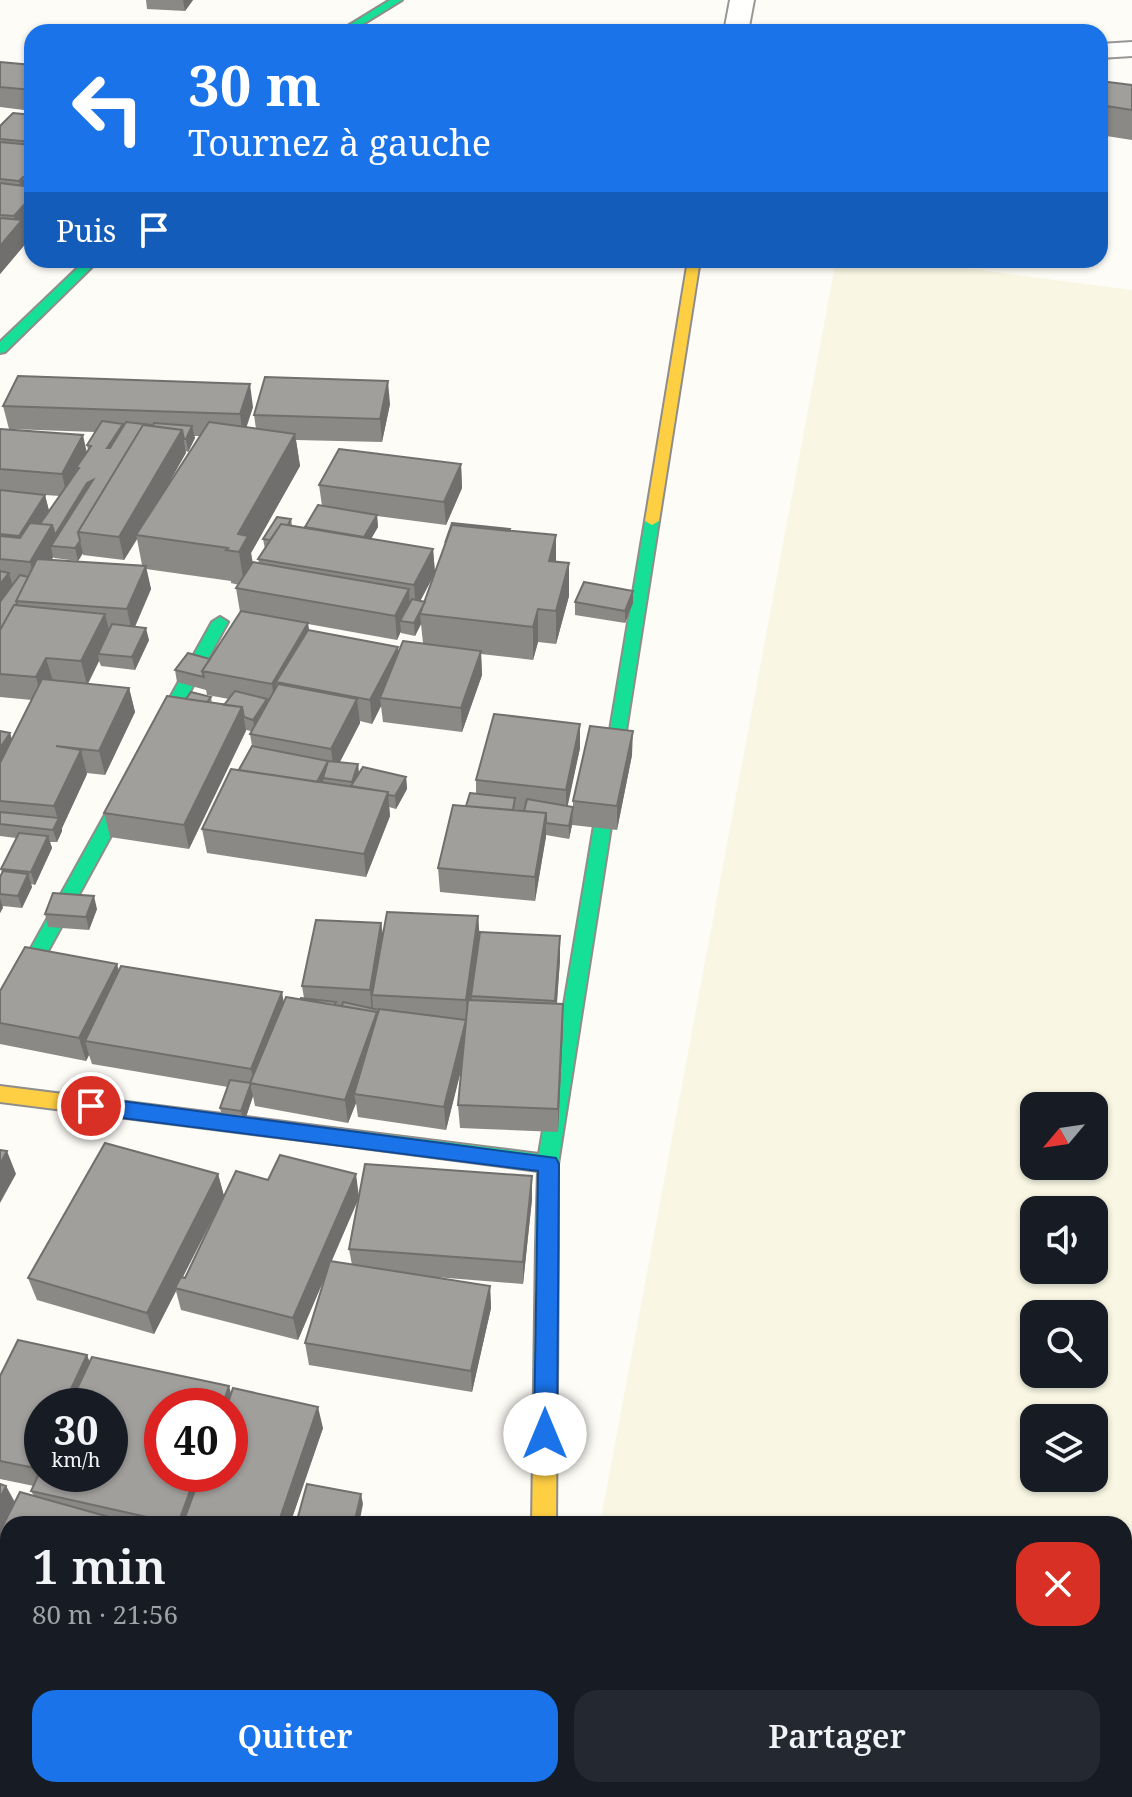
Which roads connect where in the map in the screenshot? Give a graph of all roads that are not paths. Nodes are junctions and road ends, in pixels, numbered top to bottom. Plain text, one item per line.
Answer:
1 (397, 0) edge
2 (742, 0) edge
3 (356, 24) edge
4 (738, 24) edge
5 (1132, 49) edge
6 (1108, 50) edge
7 (85, 268) edge
8 (693, 268) edge
9 (0, 349) edge
10 (220, 622) dead end
11 (0, 1021) edge
12 (0, 1094) edge
13 (548, 1164) junction
14 (544, 1516) edge

1 - 3 street
2 - 4 street
5 - 6 street
7 - 9 street
8 - 13 street
10 - 11 street
12 - 13 street
13 - 14 street

